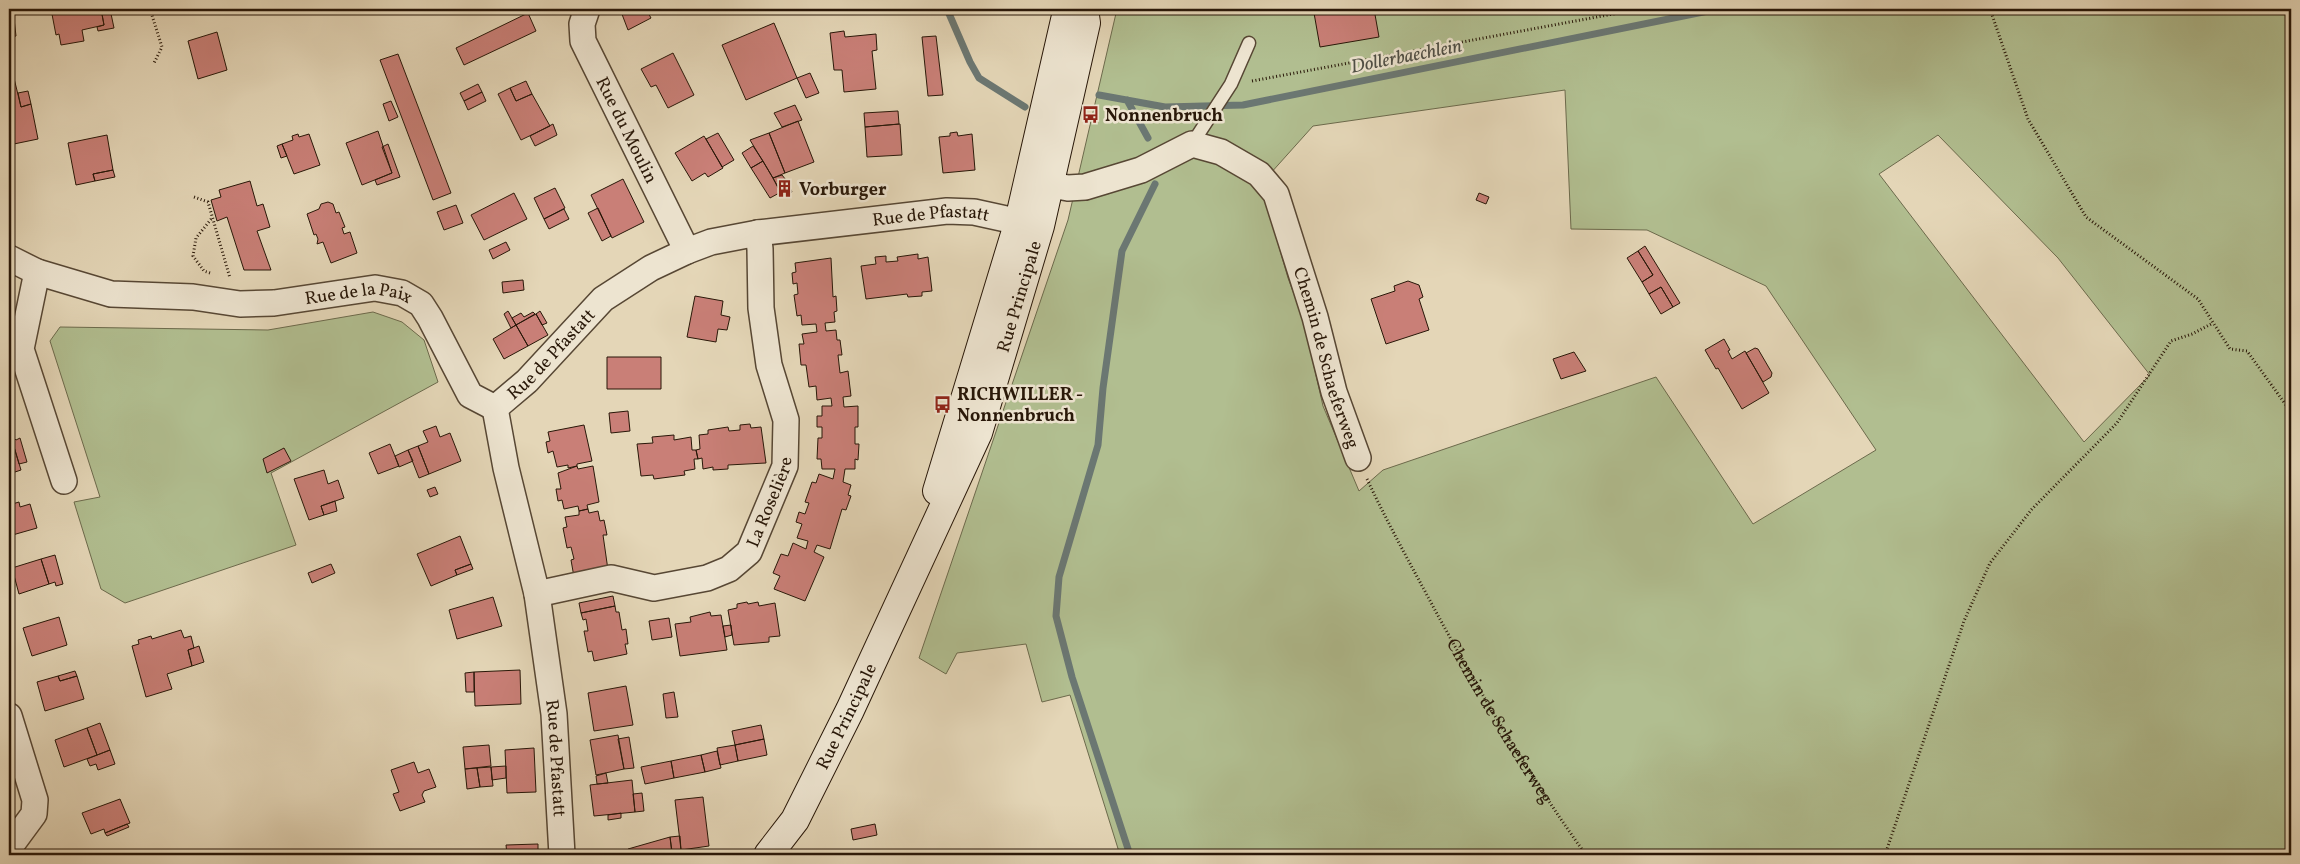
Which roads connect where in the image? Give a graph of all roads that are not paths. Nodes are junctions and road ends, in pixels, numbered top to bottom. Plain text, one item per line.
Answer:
1 (587, 9) edge
2 (1070, 9) edge
3 (1084, 9) edge
4 (1249, 43) dead end
5 (1192, 144) junction
6 (1039, 183) junction
7 (1030, 223) junction
8 (758, 232) junction
9 (9, 244) edge
10 (687, 251) junction
11 (9, 258) edge
12 (37, 272) junction
13 (193, 297) junction
14 (495, 408) junction
15 (1358, 458) road end
16 (64, 481) dead end
17 (537, 594) junction
18 (9, 716) edge
19 (9, 848) edge
20 (562, 855) edge
21 (768, 855) edge

1 - 10 street, Rue du Moulin
2 - 6 main road, Rue Principale
3 - 6 main road, Rue Principale
4 - 5 lane
5 - 6 street
5 - 15 street, Chemin de Schaeferweg
6 - 7 main road, Rue Principale
7 - 8 street, Rue de Pfastatt
7 - 21 main road, Rue Principale
8 - 10 street, Rue de Pfastatt
8 - 17 street, La Roselière
9 - 13 street, Rue de la Paix
10 - 14 street, Rue de Pfastatt
11 - 12 street, Rue de la Paix
12 - 13 street, Rue de la Paix
12 - 16 street
13 - 14 street, Rue de la Paix
14 - 17 street, Rue de Pfastatt
17 - 20 street, Rue de Pfastatt
18 - 19 street

